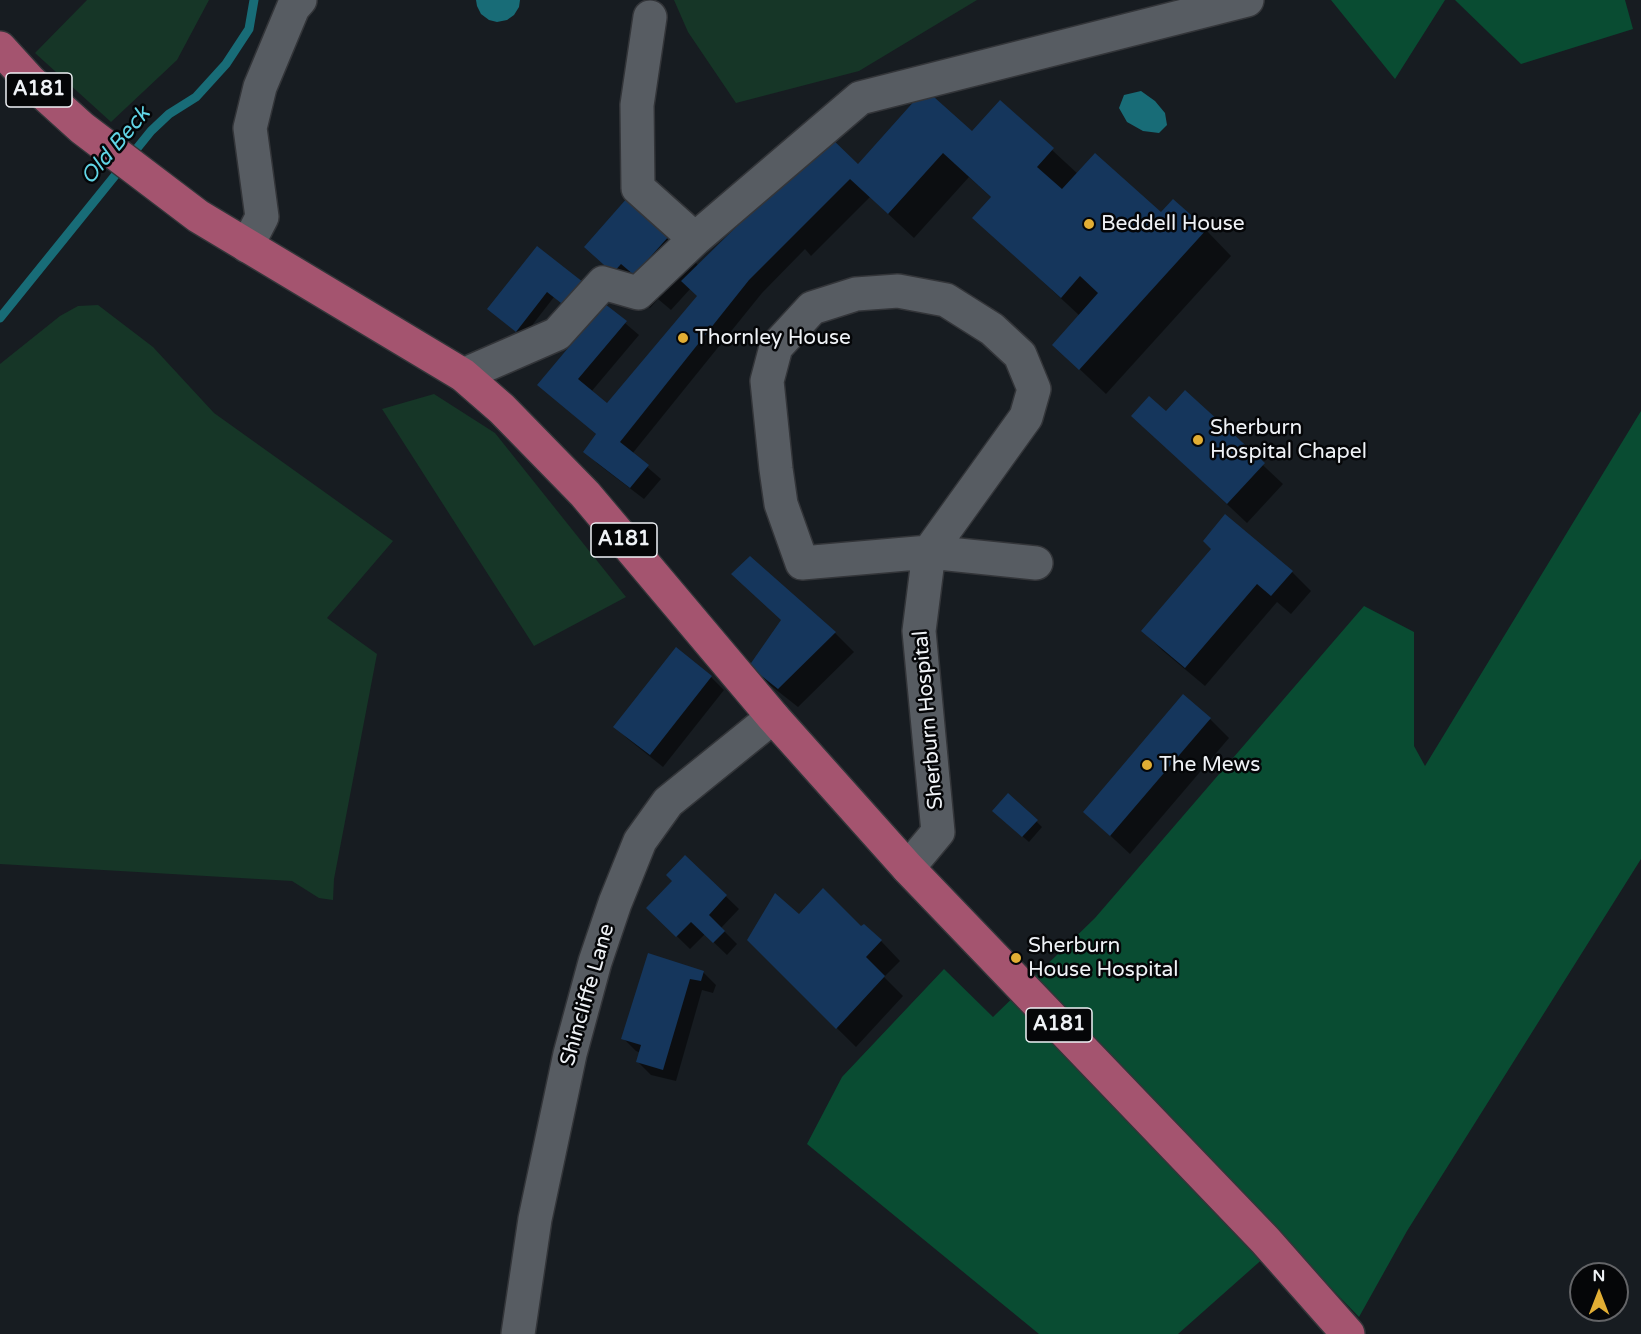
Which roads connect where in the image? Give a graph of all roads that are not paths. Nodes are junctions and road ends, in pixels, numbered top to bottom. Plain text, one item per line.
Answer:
1 (300, 0) edge
2 (1247, 0) edge
3 (650, 17) dead end
4 (0, 48) edge
5 (695, 239) junction
6 (247, 246) junction
7 (462, 375) junction
8 (929, 552) junction
9 (1036, 563) dead end
10 (773, 717) junction
11 (908, 868) junction
12 (518, 1334) edge
13 (1348, 1334) edge

1 - 6 street
2 - 5 street
3 - 5 street
4 - 6 main road, A181
5 - 7 street
6 - 7 main road, A181
7 - 10 main road, A181
8 - 8 street, Sherburn Hospital
8 - 9 street
8 - 11 street, Sherburn Hospital
10 - 11 main road, A181
10 - 12 street, Shincliffe Lane
11 - 13 main road, A181

